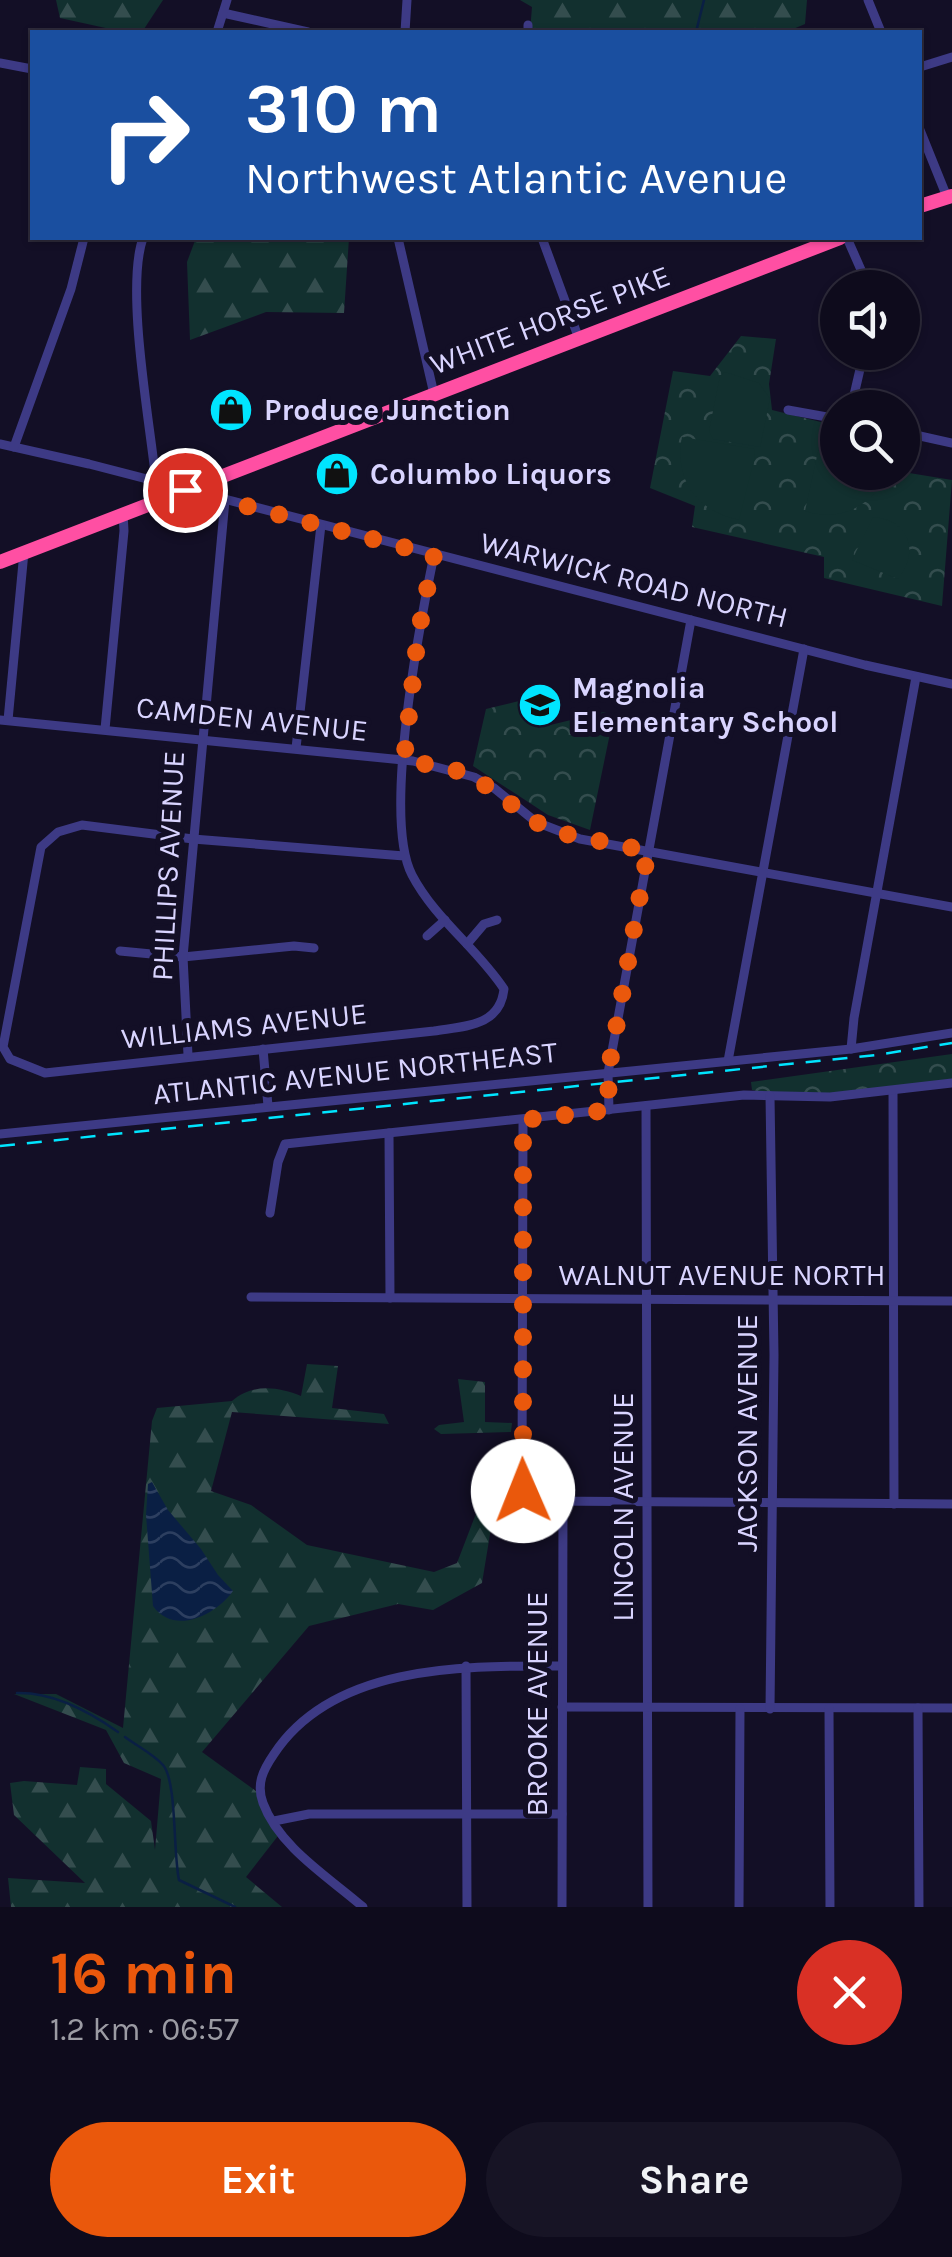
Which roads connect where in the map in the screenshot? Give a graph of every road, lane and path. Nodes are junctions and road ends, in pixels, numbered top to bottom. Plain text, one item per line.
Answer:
1 (228, 0) edge
2 (407, 0) edge
3 (868, 0) edge
4 (223, 13) junction
5 (218, 30) edge
6 (299, 30) edge
7 (406, 30) edge
8 (880, 30) edge
9 (952, 57) edge
10 (0, 63) edge
11 (922, 66) edge
12 (30, 70) edge
13 (922, 135) edge
14 (949, 196) edge
15 (922, 205) edge
16 (84, 240) edge
17 (142, 240) edge
18 (398, 240) edge
19 (543, 240) edge
20 (831, 240) edge
21 (835, 240) edge
22 (856, 270) edge
23 (579, 339) junction
24 (434, 394) junction
25 (788, 410) dead end
26 (820, 416) edge
27 (920, 436) edge
28 (952, 443) edge
29 (0, 444) edge
30 (14, 447) junction
31 (156, 482) junction
32 (185, 490) junction
33 (225, 500) junction
34 (123, 513) junction
35 (321, 525) junction
36 (24, 552) junction
37 (434, 555) junction
38 (0, 562) edge
39 (691, 620) junction
40 (804, 649) junction
41 (916, 677) junction
42 (952, 684) edge
43 (4, 720) edge
44 (105, 730) junction
45 (201, 738) junction
46 (296, 748) junction
47 (404, 760) junction
48 (193, 839) junction
49 (648, 851) junction
50 (404, 856) junction
51 (763, 870) junction
52 (878, 892) junction
53 (952, 907) edge
54 (445, 920) junction
55 (497, 920) dead end
56 (427, 936) dead end
57 (467, 944) junction
58 (314, 948) dead end
59 (120, 951) dead end
60 (184, 956) junction
61 (952, 1033) edge
62 (263, 1049) junction
63 (851, 1049) junction
64 (188, 1055) junction
65 (728, 1061) junction
66 (608, 1073) junction
67 (952, 1083) edge
68 (893, 1091) junction
69 (770, 1096) junction
70 (268, 1106) junction
71 (646, 1106) junction
72 (609, 1110) junction
73 (523, 1120) junction
74 (389, 1133) junction
75 (0, 1134) edge
76 (270, 1213) dead end
77 (251, 1297) dead end
78 (390, 1298) junction
79 (524, 1298) junction
80 (647, 1299) junction
81 (774, 1300) junction
82 (894, 1301) junction
83 (952, 1302) edge
84 (563, 1502) junction
85 (648, 1502) junction
86 (772, 1503) junction
87 (894, 1504) junction
88 (952, 1504) edge
89 (466, 1666) junction
90 (562, 1666) junction
91 (562, 1707) junction
92 (650, 1708) junction
93 (918, 1708) junction
94 (952, 1708) edge
95 (770, 1709) junction
96 (829, 1709) junction
97 (740, 1710) junction
98 (468, 1814) junction
99 (562, 1814) junction
100 (274, 1821) junction
101 (364, 1907) edge
102 (467, 1907) edge
103 (562, 1907) edge
104 (648, 1907) edge
105 (739, 1907) edge
106 (830, 1907) edge
107 (918, 1907) edge

1 - 4 street
2 - 7 street
3 - 8 street
4 - 5 street
4 - 6 street
9 - 11 street
10 - 12 street
13 - 14 street
14 - 15 highway
16 - 30 street
17 - 31 street
18 - 24 street
19 - 23 street
20 - 23 highway, WHITE HORSE PIKE
21 - 22 street
23 - 24 highway, WHITE HORSE PIKE
24 - 32 highway, WHITE HORSE PIKE
25 - 26 street
27 - 28 street
29 - 30 street, WARWICK ROAD NORTH
30 - 31 street, WARWICK ROAD NORTH
31 - 32 street, WARWICK ROAD NORTH
32 - 33 street, WARWICK ROAD NORTH
32 - 34 highway, WHITE HORSE PIKE
33 - 35 street, WARWICK ROAD NORTH
33 - 45 street, PHILLIPS AVENUE
34 - 36 highway, WHITE HORSE PIKE
34 - 44 street
35 - 37 street, WARWICK ROAD NORTH
35 - 46 street
36 - 38 highway, WHITE HORSE PIKE
36 - 43 street
37 - 39 street, WARWICK ROAD NORTH
37 - 47 street
39 - 40 street, WARWICK ROAD NORTH
39 - 49 street
40 - 41 street, WARWICK ROAD NORTH
40 - 51 street
41 - 42 street, WARWICK ROAD NORTH
41 - 52 street
43 - 44 street, CAMDEN AVENUE
44 - 45 street, CAMDEN AVENUE
45 - 46 street, CAMDEN AVENUE
45 - 48 street, PHILLIPS AVENUE
46 - 47 street, CAMDEN AVENUE
47 - 49 street, CAMDEN AVENUE
47 - 50 street
48 - 50 street
48 - 60 street, PHILLIPS AVENUE
48 - 64 street, WILLIAMS AVENUE
49 - 51 street, CAMDEN AVENUE
49 - 66 street
50 - 54 street
51 - 52 street, CAMDEN AVENUE
51 - 65 street
52 - 53 street, CAMDEN AVENUE
52 - 63 street
54 - 56 street
54 - 57 street
55 - 57 street
57 - 62 street, WILLIAMS AVENUE
58 - 60 street
59 - 60 street
60 - 64 street, PHILLIPS AVENUE
61 - 63 street, ATLANTIC AVENUE NORTHEAST
62 - 64 street, WILLIAMS AVENUE
62 - 70 street
63 - 65 street, ATLANTIC AVENUE NORTHEAST
65 - 66 street, ATLANTIC AVENUE NORTHEAST
66 - 70 street, ATLANTIC AVENUE NORTHEAST
66 - 72 street
67 - 68 street
68 - 69 street
68 - 82 street
69 - 71 street
69 - 81 street, JACKSON AVENUE
70 - 75 street, ATLANTIC AVENUE NORTHEAST
71 - 72 street
71 - 80 street, LINCOLN AVENUE
72 - 73 street
73 - 74 street
73 - 79 street
74 - 76 street
74 - 78 street
77 - 78 street, WALNUT AVENUE NORTH
78 - 79 street, WALNUT AVENUE NORTH
79 - 80 street, WALNUT AVENUE NORTH
79 - 84 street
80 - 81 street, WALNUT AVENUE NORTH
80 - 85 street, LINCOLN AVENUE
81 - 82 street, WALNUT AVENUE NORTH
81 - 86 street, JACKSON AVENUE
82 - 83 street, WALNUT AVENUE NORTH
82 - 87 street
84 - 85 street
84 - 90 street, BROOKE AVENUE
85 - 86 street
85 - 92 street, LINCOLN AVENUE
86 - 87 street
86 - 95 street, JACKSON AVENUE
87 - 88 street
89 - 90 street
89 - 98 street
89 - 100 street
90 - 91 street, BROOKE AVENUE
91 - 92 street
91 - 99 street, BROOKE AVENUE
92 - 97 street
92 - 104 street, LINCOLN AVENUE
93 - 94 street
93 - 96 street
93 - 107 street
95 - 96 street
95 - 97 street
96 - 106 street
97 - 105 street
98 - 99 street
98 - 100 street
98 - 102 street
99 - 103 street, BROOKE AVENUE
100 - 101 street

